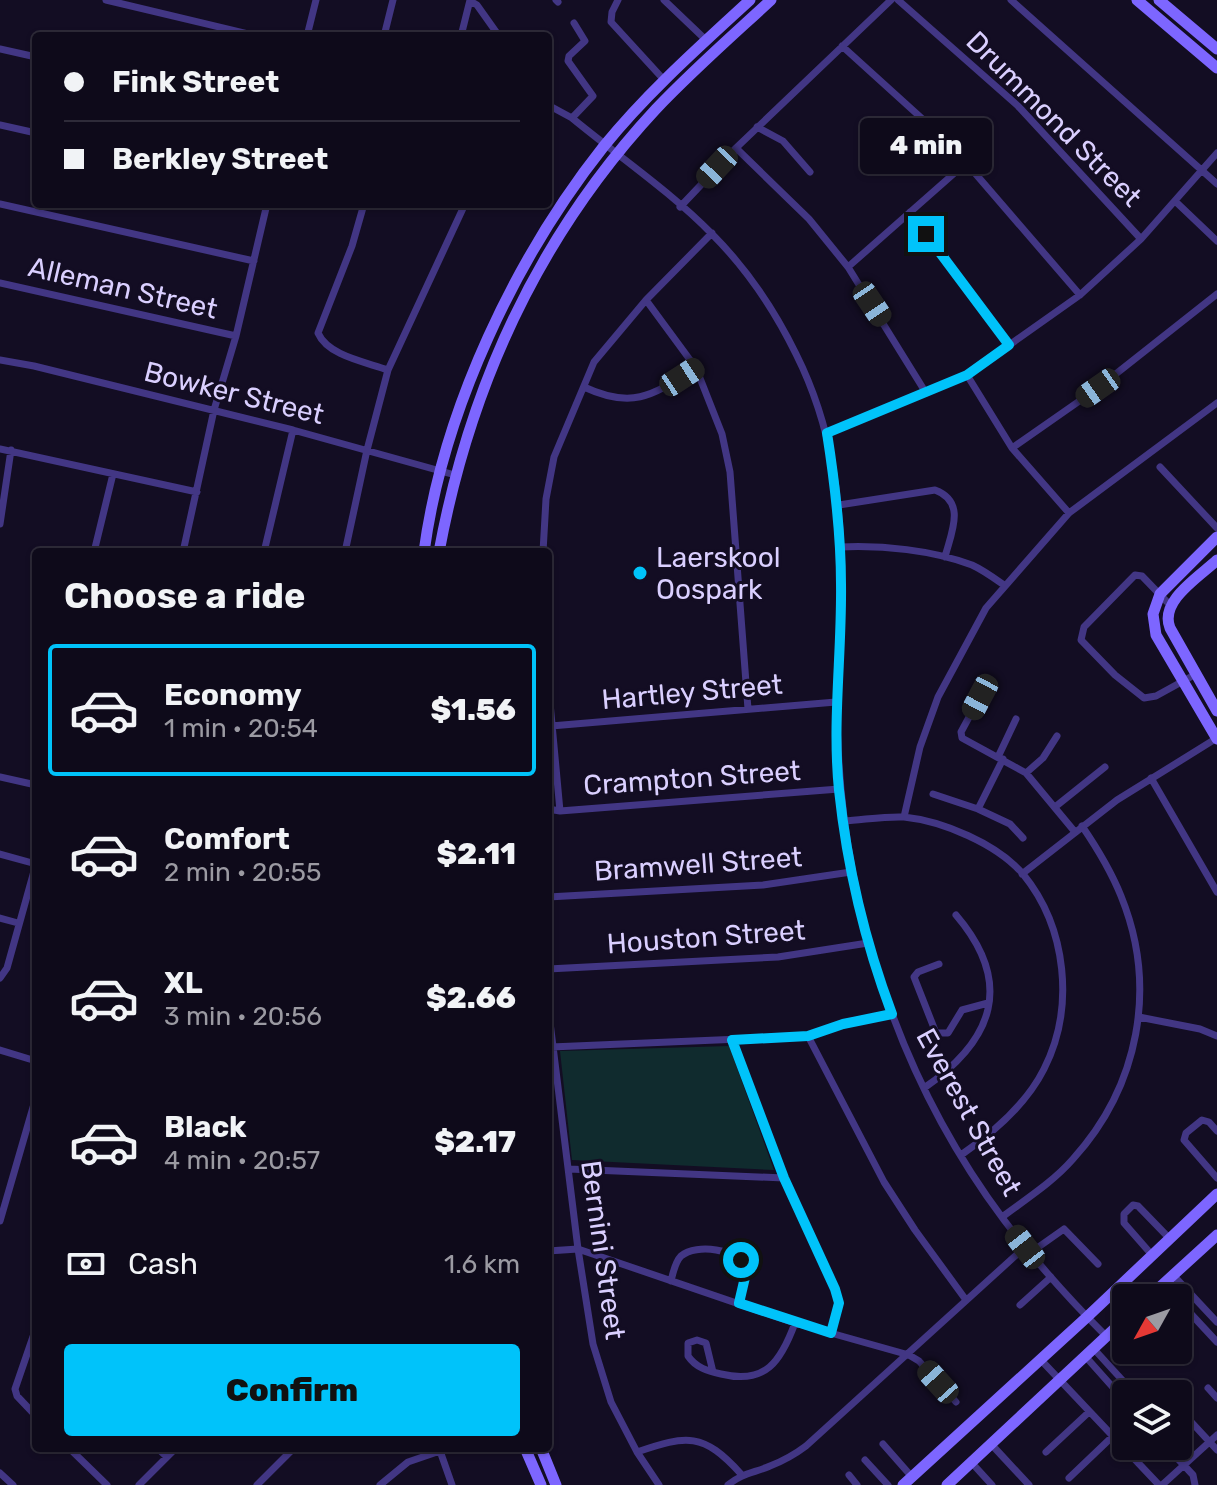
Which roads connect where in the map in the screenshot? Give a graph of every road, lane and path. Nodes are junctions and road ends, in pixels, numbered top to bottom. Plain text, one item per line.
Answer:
1 (106, 0) edge
2 (153, 0) edge
3 (316, 0) edge
4 (393, 0) edge
5 (470, 0) edge
6 (618, 0) edge
7 (664, 0) edge
8 (771, 0) edge
9 (891, 0) edge
10 (898, 0) edge
11 (1011, 0) edge
12 (1137, 0) edge
13 (1159, 0) edge
14 (747, 1) edge
15 (150, 10) junction
16 (1178, 16) junction
17 (574, 23) dead end
18 (1169, 27) junction
19 (241, 32) edge
20 (308, 32) edge
21 (385, 32) edge
22 (462, 32) edge
23 (496, 32) edge
24 (707, 41) junction
25 (842, 46) junction
26 (0, 49) edge
27 (1217, 49) edge
28 (32, 56) edge
29 (1217, 68) edge
30 (665, 81) junction
31 (552, 107) edge
32 (572, 118) junction
33 (0, 125) edge
34 (757, 127) junction
35 (32, 132) edge
36 (605, 146) junction
37 (736, 148) junction
38 (1217, 153) edge
39 (617, 155) junction
40 (967, 162) junction
41 (1201, 171) junction
42 (810, 172) dead end
43 (1217, 184) edge
44 (1175, 201) junction
45 (0, 204) edge
46 (680, 207) junction
47 (266, 208) edge
48 (363, 208) edge
49 (463, 208) edge
50 (910, 212) junction
51 (712, 233) junction
52 (1141, 239) junction
53 (1217, 241) edge
54 (254, 261) junction
55 (848, 267) junction
56 (0, 283) edge
57 (1217, 294) edge
58 (1080, 295) junction
59 (646, 300) junction
60 (236, 336) junction
61 (1009, 345) junction
62 (0, 360) edge
63 (696, 368) junction
64 (388, 370) junction
65 (967, 375) junction
66 (584, 387) junction
67 (926, 393) junction
68 (1217, 403) edge
69 (214, 410) junction
70 (293, 430) junction
71 (827, 433) junction
72 (1012, 448) junction
73 (0, 449) edge
74 (11, 450) junction
75 (367, 450) junction
76 (1160, 467) dead end
77 (440, 472) junction
78 (113, 474) junction
79 (455, 475) junction
80 (197, 492) junction
81 (839, 505) junction
82 (1069, 513) junction
83 (0, 524) edge
84 (1217, 528) edge
85 (1217, 537) edge
86 (840, 547) junction
87 (95, 548) edge
88 (184, 548) edge
89 (265, 548) edge
90 (346, 548) edge
91 (425, 548) edge
92 (440, 548) edge
93 (543, 548) edge
94 (945, 557) junction
95 (1217, 560) edge
96 (1004, 585) junction
97 (1160, 594) junction
98 (1170, 605) junction
99 (1196, 674) junction
100 (1183, 682) junction
101 (980, 697) dead end
102 (836, 702) junction
103 (748, 709) junction
104 (1217, 711) edge
105 (1016, 719) dead end
106 (552, 726) edge
107 (552, 735) edge
108 (1057, 736) dead end
109 (1217, 738) edge
110 (1000, 758) junction
111 (1105, 767) dead end
112 (1026, 773) junction
113 (0, 777) edge
114 (1151, 778) junction
115 (32, 784) edge
116 (839, 789) junction
117 (933, 794) dead end
118 (1055, 807) junction
119 (978, 809) junction
120 (552, 810) edge
121 (560, 811) junction
122 (904, 817) junction
123 (844, 821) junction
124 (1082, 826) junction
125 (1075, 832) junction
126 (1023, 838) dead end
127 (0, 854) edge
128 (32, 863) edge
129 (851, 872) junction
130 (1022, 874) junction
131 (32, 877) edge
132 (1217, 892) edge
133 (552, 897) edge
134 (956, 915) dead end
135 (0, 918) edge
136 (18, 923) junction
137 (868, 943) junction
138 (939, 964) dead end
139 (552, 969) edge
140 (0, 978) edge
141 (988, 1003) junction
142 (892, 1014) junction
143 (1139, 1017) junction
144 (808, 1036) junction
145 (1217, 1036) edge
146 (732, 1040) junction
147 (552, 1047) edge
148 (0, 1050) edge
149 (552, 1054) edge
150 (32, 1060) edge
151 (924, 1088) junction
152 (32, 1110) edge
153 (1217, 1131) edge
154 (25, 1133) junction
155 (32, 1136) edge
156 (961, 1155) junction
157 (569, 1169) junction
158 (784, 1178) junction
159 (1217, 1178) edge
160 (1217, 1194) edge
161 (1002, 1217) junction
162 (0, 1221) edge
163 (1217, 1235) edge
164 (1170, 1239) junction
165 (578, 1249) junction
166 (1028, 1250) junction
167 (552, 1251) edge
168 (1152, 1255) junction
169 (1098, 1264) dead end
170 (1051, 1277) junction
171 (1168, 1280) junction
172 (671, 1281) junction
173 (1164, 1284) edge
174 (1170, 1284) edge
175 (966, 1300) junction
176 (739, 1303) junction
177 (1020, 1305) dead end
178 (1192, 1315) edge
179 (1087, 1317) junction
180 (1217, 1322) edge
181 (795, 1323) junction
182 (1112, 1331) edge
183 (831, 1333) junction
184 (1106, 1336) junction
185 (32, 1341) edge
186 (1217, 1342) edge
187 (1089, 1352) junction
188 (909, 1355) junction
189 (1040, 1359) junction
190 (713, 1372) junction
191 (1059, 1380) junction
192 (1120, 1380) edge
193 (1112, 1383) edge
194 (1208, 1388) dead end
195 (1217, 1398) edge
196 (956, 1402) dead end
197 (32, 1412) edge
198 (1089, 1412) junction
199 (1192, 1423) edge
200 (1112, 1435) edge
201 (1217, 1435) edge
202 (1112, 1437) edge
203 (1209, 1442) junction
204 (883, 1444) dead end
205 (991, 1444) junction
206 (1217, 1450) edge
207 (73, 1452) edge
208 (161, 1452) edge
209 (172, 1452) edge
210 (290, 1452) edge
211 (432, 1452) edge
212 (440, 1452) edge
213 (527, 1452) edge
214 (543, 1452) edge
215 (637, 1452) junction
216 (1046, 1452) dead end
217 (167, 1457) junction
218 (865, 1460) dead end
219 (1136, 1460) edge
220 (1179, 1460) edge
221 (971, 1462) junction
222 (1184, 1465) junction
223 (0, 1473) edge
224 (741, 1474) junction
225 (849, 1475) dead end
226 (1069, 1478) dead end
227 (908, 1481) edge
228 (13, 1485) edge
229 (107, 1485) edge
230 (139, 1485) edge
231 (257, 1485) edge
232 (380, 1485) edge
233 (452, 1485) edge
234 (541, 1485) edge
235 (556, 1485) edge
236 (659, 1485) edge
237 (728, 1485) edge
238 (857, 1485) edge
239 (888, 1485) edge
240 (947, 1485) edge
241 (992, 1485) edge
242 (1029, 1485) edge
243 (1160, 1485) edge
244 (1195, 1485) edge

1 - 15 street
2 - 15 street
3 - 20 street
4 - 21 street
5 - 22 street
5 - 23 street
6 - 30 street
7 - 24 street
8 - 39 street
9 - 25 street
10 - 52 street, Drummond Street
11 - 41 street
12 - 18 street
13 - 16 street
14 - 24 street
15 - 19 street
16 - 18 street
16 - 27 street
17 - 32 street
18 - 29 street
24 - 30 street
25 - 34 street
25 - 40 street
26 - 28 street
30 - 36 street
31 - 32 street, Everest Street
32 - 36 street, Everest Street
33 - 35 street
34 - 37 street
34 - 42 street
36 - 39 street, Everest Street
36 - 77 street
37 - 46 street
37 - 55 street
38 - 41 street
39 - 46 street, Everest Street
39 - 79 street
40 - 50 street
40 - 58 street
41 - 43 street
41 - 44 street
44 - 52 street
44 - 53 street
45 - 54 street
46 - 51 street, Everest Street
47 - 54 street
48 - 64 street
49 - 64 street
50 - 55 street
50 - 61 street
51 - 59 street
51 - 71 street, Everest Street
52 - 58 street
54 - 60 street
55 - 67 street
56 - 60 street, Alleman Street
57 - 72 street
58 - 61 street
59 - 63 street
59 - 66 street
60 - 69 street
61 - 65 street
62 - 69 street, Bowker Street
63 - 66 street
63 - 103 street
64 - 75 street
65 - 67 street
65 - 72 street
66 - 93 street
67 - 71 street
68 - 82 street
69 - 70 street, Bowker Street
69 - 80 street
70 - 75 street, Bowker Street
70 - 89 street
71 - 81 street, Everest Street
72 - 82 street
73 - 74 street
74 - 78 street
74 - 83 street
75 - 77 street, Bowker Street
75 - 90 street
76 - 84 street
77 - 79 street, Bowker Street
77 - 91 street
78 - 80 street
78 - 87 street
79 - 92 street
80 - 88 street
81 - 86 street, Everest Street
81 - 94 street
82 - 96 street
85 - 97 street
86 - 94 street
86 - 102 street, Everest Street
94 - 96 street
95 - 98 street
96 - 122 street
97 - 98 street
97 - 100 street
97 - 100 street
98 - 99 street
99 - 100 street
99 - 104 street
100 - 109 street
101 - 110 street
102 - 103 street, Hartley Street
102 - 116 street, Everest Street
103 - 106 street, Hartley Street
105 - 110 street
107 - 121 street
108 - 112 street
109 - 114 street
110 - 112 street
110 - 119 street
111 - 118 street
112 - 118 street
113 - 115 street
114 - 124 street
114 - 132 street
116 - 121 street, Crampton Street
116 - 123 street, Everest Street
117 - 119 street
118 - 125 street
119 - 126 street
120 - 121 street, Crampton Street
122 - 123 street
122 - 130 street
123 - 129 street, Everest Street
124 - 125 street
124 - 143 street
125 - 130 street
127 - 128 street
129 - 133 street, Bramwell Street
129 - 137 street, Everest Street
130 - 156 street
131 - 136 street
134 - 141 street
135 - 136 street
136 - 140 street
137 - 139 street, Houston Street
137 - 142 street, Everest Street
138 - 141 street
141 - 151 street
142 - 144 street
142 - 151 street, Everest Street
143 - 145 street
143 - 161 street
144 - 146 street
144 - 175 street
146 - 147 street
146 - 158 street
148 - 150 street
149 - 157 street, Bernini Street
151 - 156 street, Everest Street
152 - 154 street
153 - 159 street
154 - 155 street
154 - 162 street
156 - 161 street, Everest Street
157 - 158 street
157 - 165 street, Bernini Street
158 - 183 street
160 - 164 street
161 - 166 street, Everest Street
163 - 171 street
164 - 168 street
164 - 168 street
165 - 167 street
165 - 172 street
165 - 215 street, Bernini Street
166 - 169 street
166 - 170 street, Everest Street
166 - 175 street
168 - 179 street
170 - 177 street
170 - 179 street, Everest Street
171 - 173 street
171 - 174 street
171 - 180 street
172 - 176 street
172 - 176 street
175 - 188 street
176 - 181 street
178 - 186 street
179 - 184 street, Everest Street
179 - 189 street
181 - 183 street
181 - 190 street
182 - 184 street
183 - 188 street
184 - 187 street
185 - 197 street
187 - 191 street
187 - 192 street
187 - 193 street
188 - 196 street
188 - 224 street
189 - 191 street
189 - 227 street
190 - 190 street
191 - 198 street
191 - 205 street
194 - 195 street
198 - 200 street
198 - 216 street
199 - 203 street
201 - 203 street
202 - 226 street
203 - 206 street
203 - 222 street
204 - 227 street
205 - 221 street
205 - 242 street
207 - 229 street
208 - 217 street
209 - 217 street
210 - 231 street
211 - 232 street
212 - 233 street
213 - 234 street
214 - 235 street
215 - 224 street
215 - 236 street, Bernini Street
217 - 230 street
218 - 239 street
219 - 243 street
220 - 222 street
221 - 240 street
221 - 241 street
222 - 243 street
222 - 244 street
223 - 228 street
224 - 237 street
225 - 238 street

